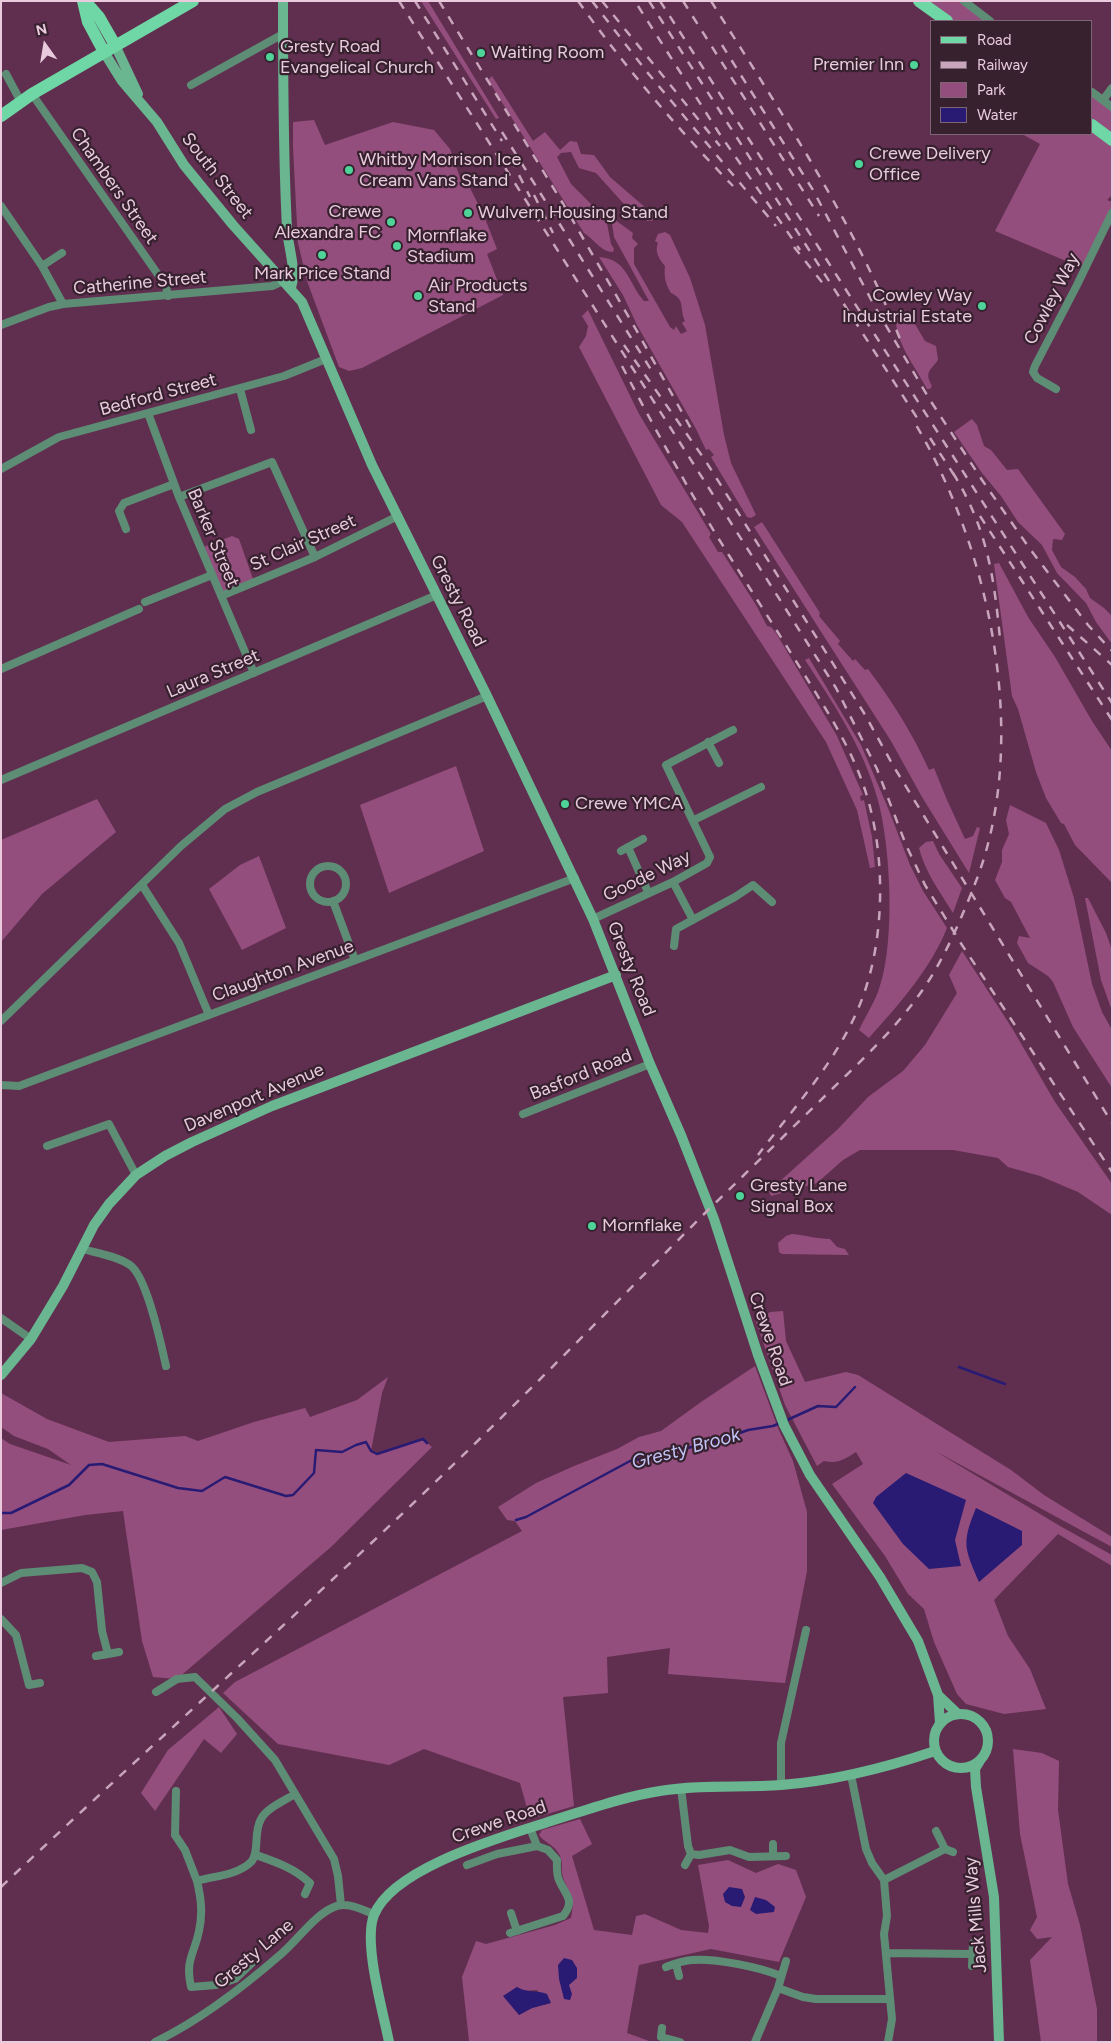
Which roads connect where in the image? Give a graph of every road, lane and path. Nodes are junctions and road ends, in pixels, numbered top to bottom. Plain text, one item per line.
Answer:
1 (84, 1) edge
2 (193, 1) edge
3 (283, 1) edge
4 (919, 1) edge
5 (964, 1) edge
6 (946, 20) edge
7 (989, 20) edge
8 (283, 34) junction
9 (115, 45) junction
10 (104, 52) junction
11 (6, 74) dead end
12 (191, 85) dead end
13 (1112, 88) edge
14 (1093, 93) edge
15 (26, 98) junction
16 (1103, 100) junction
17 (141, 102) junction
18 (1112, 106) edge
19 (1, 116) edge
20 (1093, 126) edge
21 (1112, 140) edge
22 (1, 206) edge
23 (1112, 213) edge
24 (62, 253) dead end
25 (42, 266) junction
26 (283, 281) junction
27 (291, 288) junction
28 (168, 296) junction
29 (62, 304) junction
30 (1, 325) edge
31 (326, 359) junction
32 (240, 389) junction
33 (1056, 389) dead end
34 (148, 413) junction
35 (251, 430) dead end
36 (1, 469) edge
37 (174, 484) junction
38 (179, 497) junction
39 (396, 517) junction
40 (126, 529) dead end
41 (315, 557) junction
42 (212, 575) junction
43 (437, 595) junction
44 (221, 596) junction
45 (145, 602) dead end
46 (138, 609) dead end
47 (1, 669) edge
48 (254, 673) junction
49 (487, 696) junction
50 (733, 730) dead end
51 (708, 742) junction
52 (719, 763) dead end
53 (1, 780) edge
54 (760, 787) dead end
55 (694, 820) junction
56 (643, 839) dead end
57 (575, 878) junction
58 (673, 882) junction
59 (142, 885) junction
60 (648, 892) junction
61 (334, 901) junction
62 (772, 902) dead end
63 (593, 919) junction
64 (693, 920) junction
65 (674, 946) dead end
66 (355, 960) junction
67 (616, 975) junction
68 (209, 1014) junction
69 (1, 1022) edge
70 (650, 1064) junction
71 (1, 1085) edge
72 (522, 1114) dead end
73 (47, 1146) dead end
74 (136, 1175) junction
75 (705, 1196) joint
76 (82, 1249) junction
77 (1, 1318) edge
78 (31, 1339) junction
79 (166, 1366) dead end
80 (1, 1375) edge
81 (1, 1583) edge
82 (1, 1619) edge
83 (806, 1630) dead end
84 (119, 1652) dead end
85 (108, 1654) junction
86 (96, 1656) dead end
87 (40, 1683) dead end
88 (29, 1685) junction
89 (20, 1687) dead end
90 (156, 1692) dead end
91 (938, 1695) junction
92 (958, 1714) junction
93 (940, 1723) junction
94 (936, 1751) junction
95 (980, 1759) junction
96 (962, 1768) junction
97 (851, 1775) junction
98 (781, 1785) junction
99 (976, 1787) junction
100 (681, 1788) junction
101 (176, 1791) dead end
102 (295, 1794) junction
103 (530, 1828) junction
104 (936, 1831) dead end
105 (772, 1844) dead end
106 (537, 1846) junction
107 (945, 1849) junction
108 (953, 1852) dead end
109 (691, 1854) junction
110 (256, 1855) junction
111 (773, 1856) junction
112 (786, 1856) dead end
113 (467, 1865) dead end
114 (685, 1865) dead end
115 (884, 1880) junction
116 (197, 1881) junction
117 (305, 1894) dead end
118 (341, 1905) junction
119 (511, 1913) dead end
120 (374, 1914) junction
121 (972, 1943) dead end
122 (887, 1953) junction
123 (972, 1954) junction
124 (258, 1958) dead end
125 (786, 1962) dead end
126 (676, 1964) junction
127 (972, 1966) dead end
128 (666, 1967) dead end
129 (679, 1976) dead end
130 (780, 1976) junction
131 (778, 1988) junction
132 (890, 1999) junction
133 (662, 2028) dead end
134 (155, 2042) edge
135 (389, 2042) edge
136 (680, 2042) edge
137 (755, 2042) edge
138 (888, 2042) edge
139 (999, 2042) edge

1 - 9 main road
1 - 10 main road
2 - 9 main road
3 - 8 main road
4 - 6 main road
5 - 7 street
8 - 12 street
8 - 27 main road
9 - 10 main road
9 - 17 main road, South Street
10 - 15 main road
10 - 17 main road, South Street
11 - 15 street, Chambers Street
13 - 16 street
14 - 16 street
15 - 19 main road
15 - 28 street, Chambers Street
16 - 18 street
17 - 26 main road, South Street
20 - 21 main road
22 - 25 street
23 - 33 street, Cowley Way
24 - 25 street
25 - 29 street
26 - 27 main road, South Street
26 - 28 street, Catherine Street
27 - 31 main road, Gresty Road
28 - 29 street, Catherine Street
29 - 30 street, Catherine Street
31 - 32 street, Bedford Street
31 - 39 main road, Gresty Road
32 - 34 street, Bedford Street
32 - 35 street
34 - 36 street, Bedford Street
34 - 37 street, Barker Street
37 - 38 street, Barker Street
37 - 40 street
38 - 41 street
38 - 42 street, Barker Street
39 - 41 street, St Clair Street
39 - 43 main road, Gresty Road
41 - 44 street, St Clair Street
42 - 44 street, Barker Street
42 - 45 street
43 - 48 street, Laura Street
43 - 49 main road, Gresty Road
44 - 48 street, Barker Street
46 - 47 street
48 - 53 street, Laura Street
49 - 57 main road, Gresty Road
49 - 59 street
50 - 51 street, Goode Way
51 - 52 street
51 - 55 street, Goode Way
54 - 55 street
55 - 58 street, Goode Way
56 - 60 street
57 - 63 main road, Gresty Road
57 - 66 street, Claughton Avenue
58 - 60 street, Goode Way
58 - 64 street
59 - 68 street
59 - 69 street
60 - 63 street, Goode Way
61 - 61 street
61 - 66 street
62 - 64 street
63 - 67 main road, Gresty Road
64 - 65 street
66 - 68 street, Claughton Avenue
67 - 70 main road, Gresty Road
67 - 74 main road, Davenport Avenue
68 - 71 street, Claughton Avenue
70 - 72 street, Basford Road
70 - 75 main road, Gresty Road
73 - 74 street
74 - 76 main road, Davenport Avenue
75 - 91 main road, Crewe Road
76 - 78 main road, Davenport Avenue
76 - 79 street
77 - 78 street
78 - 80 main road, Davenport Avenue
81 - 85 street
82 - 88 street
83 - 98 street
84 - 85 street
85 - 86 street
87 - 88 street
88 - 89 street
90 - 102 street
91 - 92 main road
91 - 93 main road
92 - 93 main road
92 - 95 main road
93 - 94 main road
94 - 96 main road
94 - 97 main road, Crewe Road
95 - 96 main road
95 - 99 main road, Jack Mills Way
96 - 99 main road, Jack Mills Way
97 - 98 main road, Crewe Road
97 - 115 street
98 - 100 main road, Crewe Road
99 - 139 main road, Jack Mills Way
100 - 103 main road, Crewe Road
100 - 109 street
101 - 116 street
102 - 110 street
102 - 118 street
103 - 106 street
103 - 120 main road, Crewe Road
104 - 107 street
105 - 111 street
106 - 113 street
106 - 119 street
107 - 108 street
107 - 115 street
109 - 111 street
109 - 114 street
110 - 116 street
110 - 117 street
111 - 112 street
115 - 122 street
116 - 124 street
118 - 120 street
118 - 134 street, Gresty Lane
120 - 135 main road
121 - 123 street
122 - 123 street
122 - 132 street
123 - 127 street
125 - 130 street
126 - 128 street
126 - 129 street
126 - 130 street
130 - 131 street
131 - 132 street
131 - 137 street
132 - 138 street
133 - 136 street

